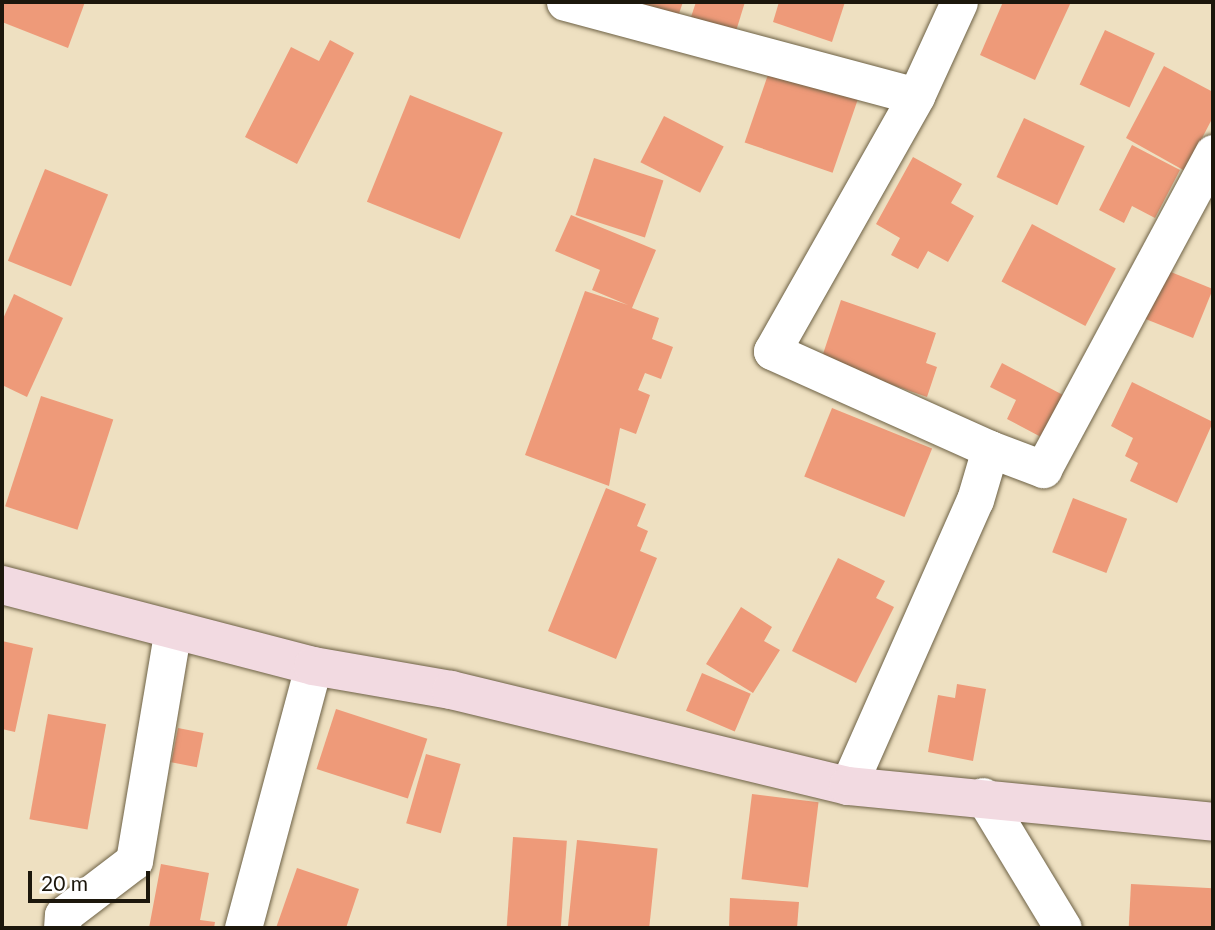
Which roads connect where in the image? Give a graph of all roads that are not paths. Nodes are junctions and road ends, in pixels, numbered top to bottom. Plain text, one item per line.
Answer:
1 (565, 2) edge
2 (959, 2) edge
3 (916, 96) junction
4 (1213, 152) edge
5 (990, 449) junction
6 (2, 585) edge
7 (173, 629) junction
8 (313, 666) junction
9 (848, 786) junction
10 (983, 796) junction
11 (1213, 822) edge
12 (62, 928) edge
13 (243, 928) edge
14 (1063, 928) edge

1 - 3 street
2 - 3 street
3 - 5 street
4 - 5 street
5 - 9 street
6 - 7 street
7 - 8 street
7 - 12 street
8 - 9 street
8 - 13 street
9 - 10 street
10 - 11 street
10 - 14 street

